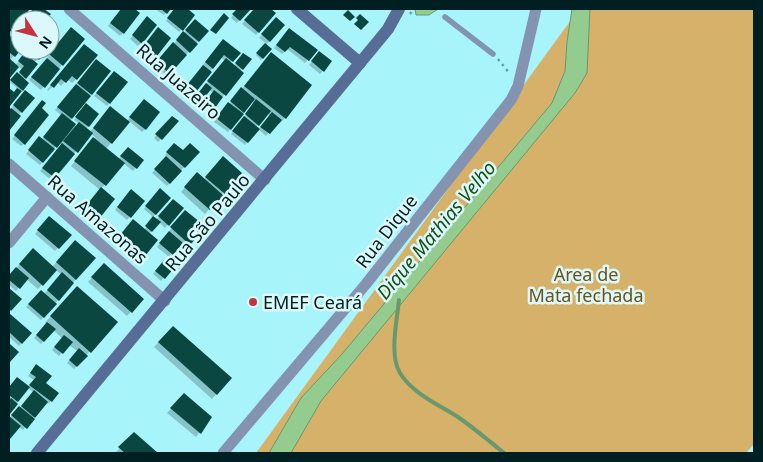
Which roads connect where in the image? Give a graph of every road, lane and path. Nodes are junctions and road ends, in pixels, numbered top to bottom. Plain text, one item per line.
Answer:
1 (69, 9) edge
2 (297, 9) edge
3 (399, 9) edge
4 (536, 9) edge
5 (445, 17) dead end
6 (494, 54) joint
7 (360, 63) junction
8 (518, 86) junction
9 (9, 164) edge
10 (265, 180) junction
11 (47, 197) junction
12 (9, 243) edge
13 (165, 300) junction
14 (37, 453) edge
15 (224, 453) edge

1 - 10 street, Rua Juazeiro
2 - 7 street
3 - 7 street, Rua São Paulo
4 - 8 street, Rua Dique
5 - 6 lane
6 - 8 path
7 - 10 street, Rua São Paulo
8 - 15 street, Rua Dique
9 - 11 street, Rua Amazonas
10 - 13 street, Rua São Paulo
11 - 12 street
11 - 13 street, Rua Amazonas
13 - 14 street, Rua São Paulo

